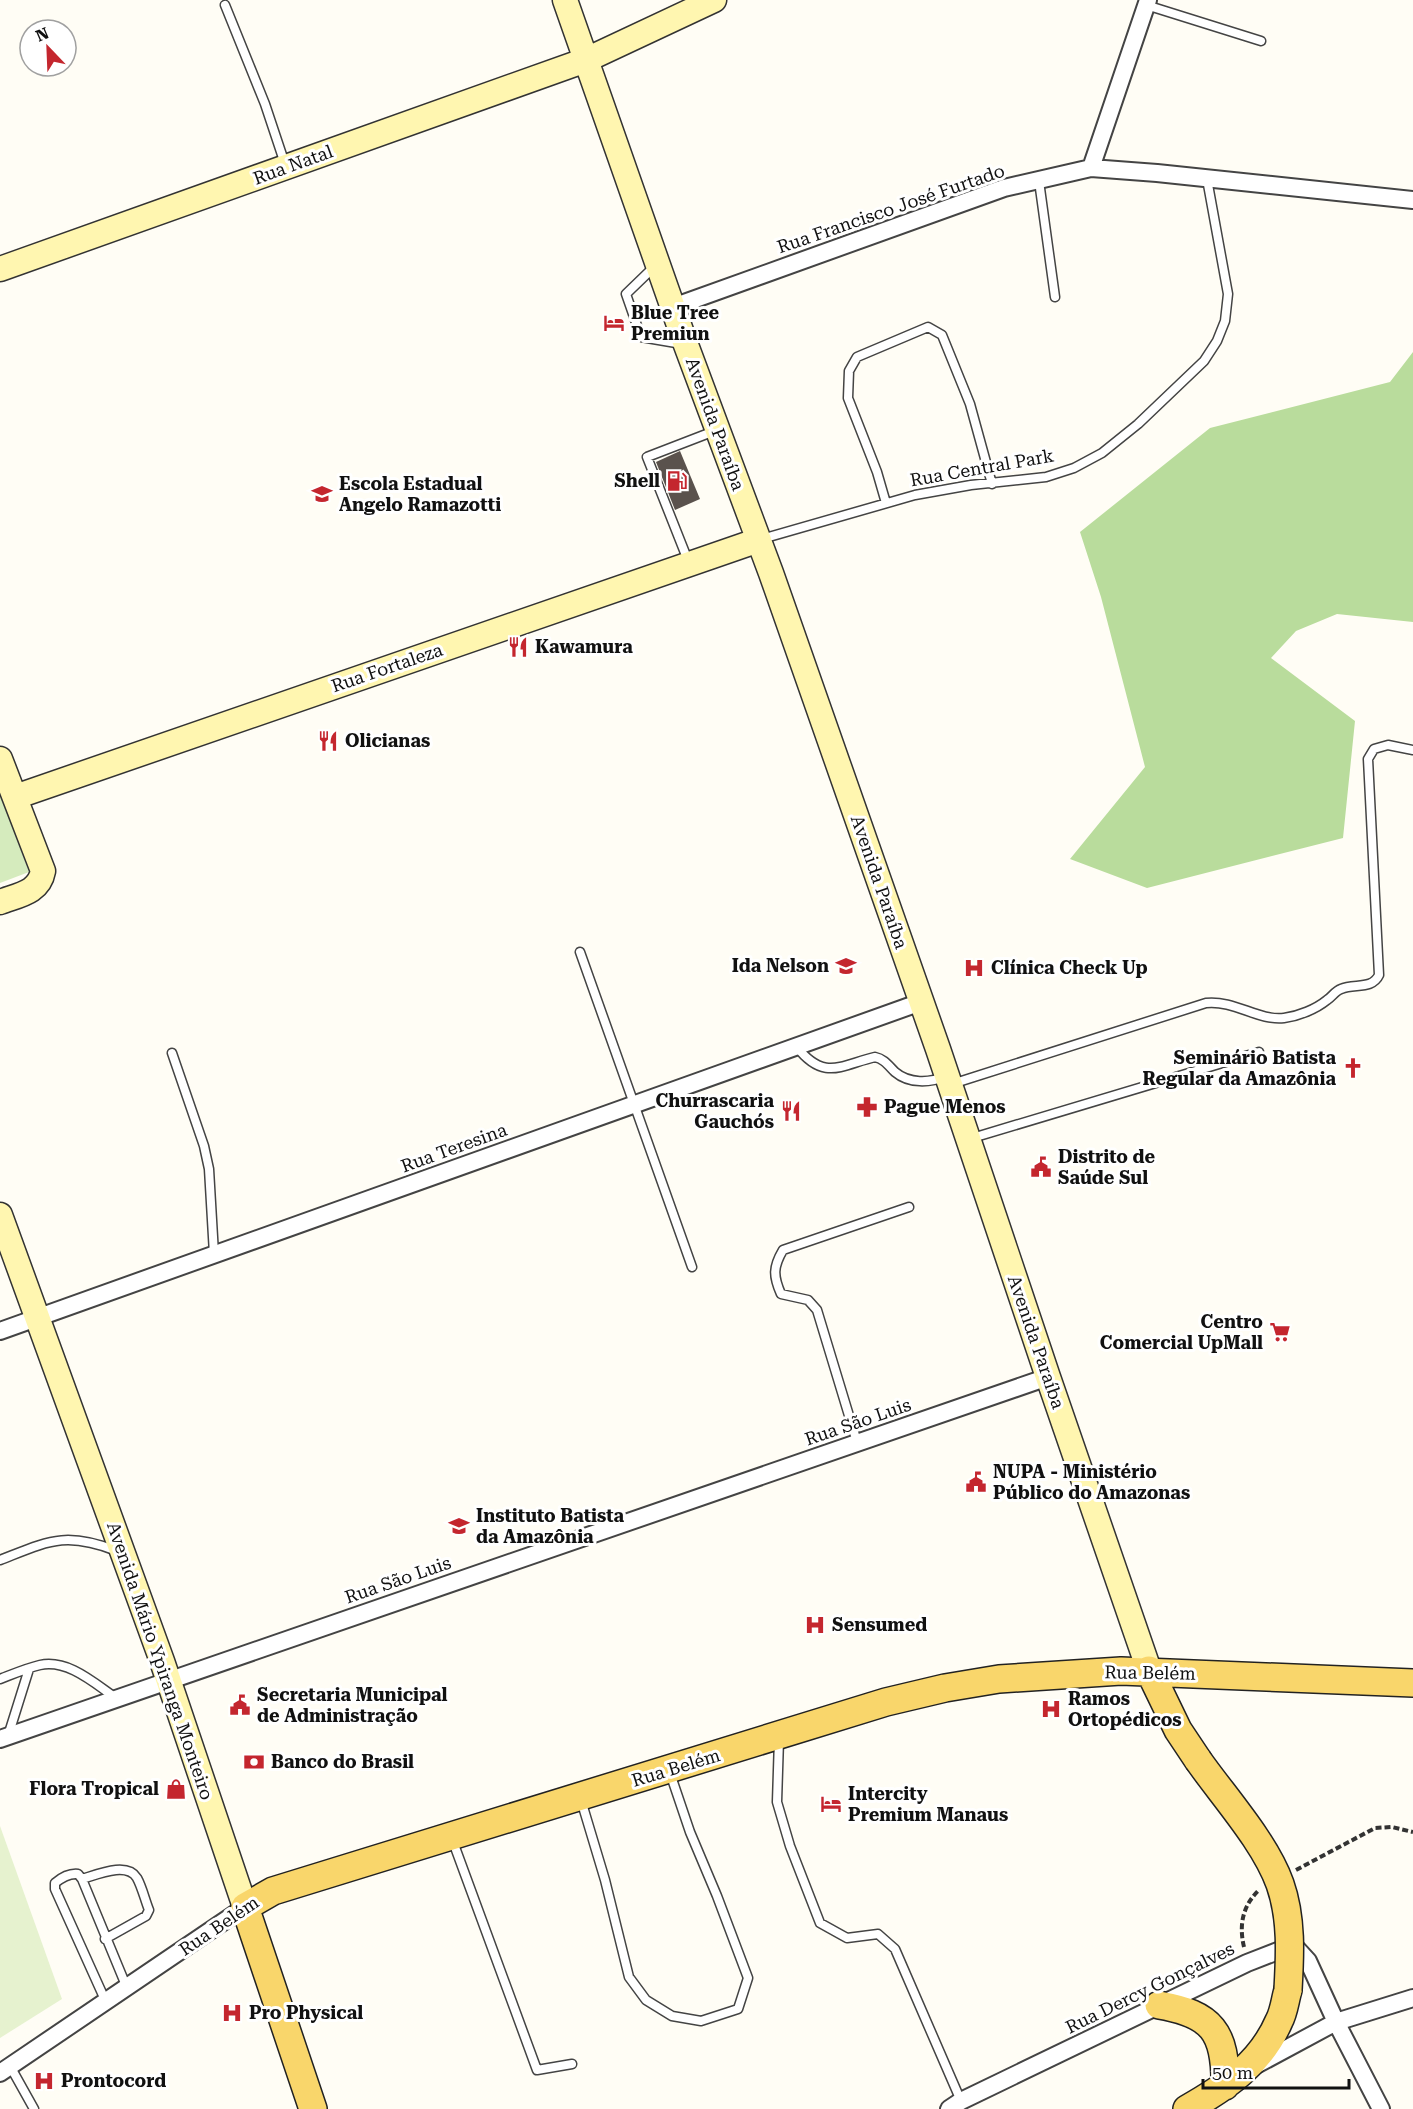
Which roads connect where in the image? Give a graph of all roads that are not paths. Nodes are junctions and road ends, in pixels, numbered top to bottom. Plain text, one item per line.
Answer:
1 (565, 0) edge
2 (714, 0) edge
3 (1147, 2) edge
4 (225, 5) dead end
5 (1261, 41) dead end
6 (586, 60) junction
7 (286, 167) junction
8 (1091, 168) junction
9 (1207, 179) junction
10 (1039, 181) junction
11 (1413, 200) edge
12 (657, 263) junction
13 (0, 269) edge
14 (1055, 297) dead end
15 (673, 307) junction
16 (686, 345) junction
17 (717, 430) junction
18 (992, 484) junction
19 (886, 503) junction
20 (759, 540) junction
21 (689, 563) junction
22 (1413, 750) edge
23 (0, 759) edge
24 (15, 797) junction
25 (0, 902) edge
26 (580, 952) dead end
27 (921, 1002) junction
28 (796, 1046) junction
29 (172, 1053) dead end
30 (1259, 1053) dead end
31 (948, 1080) junction
32 (635, 1104) junction
33 (968, 1139) junction
34 (909, 1207) dead end
35 (0, 1215) edge
36 (214, 1254) junction
37 (692, 1267) dead end
38 (37, 1317) junction
39 (0, 1331) edge
40 (1048, 1377) junction
41 (857, 1442) junction
42 (123, 1553) junction
43 (0, 1560) edge
44 (29, 1669) junction
45 (1149, 1671) junction
46 (0, 1679) edge
47 (169, 1680) junction
48 (1413, 1683) edge
49 (116, 1698) junction
50 (779, 1736) junction
51 (4, 1737) edge
52 (668, 1770) junction
53 (580, 1797) junction
54 (451, 1836) junction
55 (82, 1879) junction
56 (245, 1907) junction
57 (105, 1939) junction
58 (128, 1988) junction
59 (1413, 1998) edge
60 (106, 2002) junction
61 (1159, 2005) junction
62 (1336, 2022) junction
63 (572, 2064) dead end
64 (5, 2069) edge
65 (1246, 2070) junction
66 (1225, 2086) junction
67 (955, 2105) edge
68 (34, 2109) edge
69 (313, 2109) edge
70 (1187, 2109) edge
71 (1381, 2109) edge

1 - 6 main road, Avenida Paraíba
2 - 6 main road, Rua Natal
3 - 5 lane
3 - 8 street
4 - 7 lane
6 - 7 main road, Rua Natal
6 - 12 main road, Avenida Paraíba
7 - 13 main road, Rua Natal
8 - 9 street, Rua Francisco José Furtado
8 - 10 street, Rua Francisco José Furtado
9 - 11 street, Rua Francisco José Furtado
9 - 18 lane, Rua Central Park
10 - 14 lane
10 - 15 street, Rua Francisco José Furtado
12 - 15 main road, Avenida Paraíba
12 - 16 lane
15 - 16 main road, Avenida Paraíba
16 - 17 main road, Avenida Paraíba
17 - 20 main road, Avenida Paraíba
17 - 21 lane
18 - 19 lane, Rua Central Park
18 - 19 lane
19 - 20 lane, Rua Central Park
20 - 21 main road, Rua Fortaleza
20 - 27 main road, Avenida Paraíba
21 - 24 main road, Rua Fortaleza
22 - 31 lane
23 - 24 main road
24 - 25 main road
26 - 32 lane
27 - 28 street, Rua Teresina
27 - 31 main road, Avenida Paraíba
28 - 31 lane
28 - 32 street, Rua Teresina
29 - 36 lane
30 - 33 lane
31 - 33 main road, Avenida Paraíba
32 - 36 street, Rua Teresina
32 - 37 lane
33 - 40 main road, Avenida Paraíba
34 - 41 lane
35 - 38 main road, Avenida Mário Ypiranga Monteiro
36 - 38 street, Rua Teresina
38 - 39 street, Rua Teresina
38 - 42 main road, Avenida Mário Ypiranga Monteiro
40 - 41 street, Rua São Luis
40 - 45 main road, Avenida Paraíba
41 - 47 street, Rua São Luis
42 - 43 lane
42 - 47 main road, Avenida Mário Ypiranga Monteiro
44 - 46 lane
44 - 49 lane
44 - 51 lane
45 - 48 main road, Rua Belém
45 - 50 main road, Rua Belém
45 - 65 main road, Avenida Paraíba, bridge
47 - 49 street, Rua São Luis
47 - 56 main road, Avenida Mário Ypiranga Monteiro
49 - 51 street, Rua São Luis
50 - 52 main road, Rua Belém
50 - 67 lane
52 - 53 main road, Rua Belém
52 - 53 lane
53 - 54 main road, Rua Belém
54 - 56 main road, Rua Belém
54 - 63 lane
55 - 57 lane
55 - 57 lane
55 - 60 lane
56 - 58 street, Rua Belém
56 - 69 main road, Avenida Mário Ypiranga Monteiro
57 - 58 lane
58 - 60 street, Rua Belém
59 - 62 street
60 - 64 street, Rua Belém
61 - 62 street, Rua Dercy Gonçalves
61 - 66 main road
61 - 67 street, Rua Dercy Gonçalves
62 - 65 street
62 - 71 street
64 - 68 lane
65 - 66 main road
66 - 70 main road

